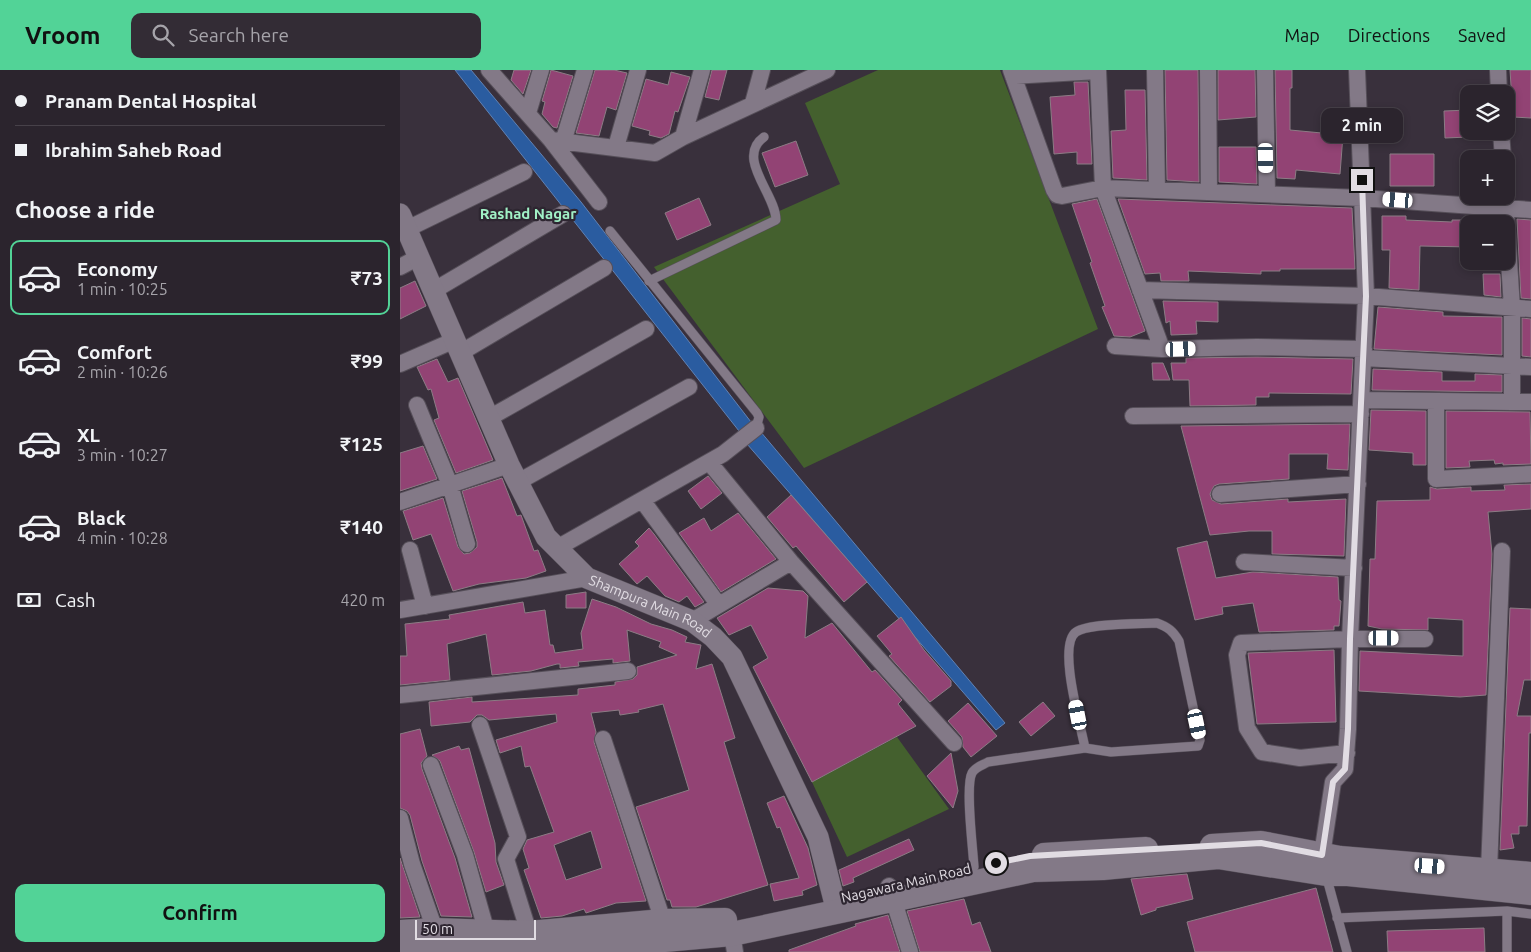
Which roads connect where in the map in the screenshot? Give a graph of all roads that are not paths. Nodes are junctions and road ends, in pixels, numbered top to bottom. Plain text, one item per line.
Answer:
1 (489, 70) edge
2 (541, 70) edge
3 (585, 70) edge
4 (638, 70) edge
5 (702, 70) edge
6 (762, 70) edge
7 (827, 70) edge
8 (1098, 70) edge
9 (1155, 70) edge
10 (1208, 70) edge
11 (1265, 70) edge
12 (1357, 70) edge
13 (1498, 70) edge
14 (1012, 73) edge
15 (1499, 85) edge
16 (753, 103) junction
17 (528, 113) junction
18 (683, 137) junction
19 (764, 137) dead end
20 (557, 141) junction
21 (616, 148) junction
22 (524, 172) dead end
23 (1103, 188) junction
24 (1157, 190) junction
25 (1209, 192) junction
26 (1267, 194) junction
27 (1362, 198) junction
28 (1460, 201) edge
29 (599, 202) dead end
30 (1505, 205) edge
31 (1515, 205) edge
32 (1531, 210) edge
33 (563, 214) dead end
34 (403, 222) edge
35 (610, 231) dead end
36 (419, 257) junction
37 (400, 267) edge
38 (604, 268) dead end
39 (649, 281) junction
40 (433, 290) junction
41 (1140, 290) junction
42 (1366, 296) junction
43 (1512, 308) junction
44 (1531, 309) edge
45 (646, 329) dead end
46 (458, 346) junction
47 (1115, 346) dead end
48 (1162, 349) junction
49 (1364, 354) junction
50 (400, 364) edge
51 (1512, 367) junction
52 (1531, 367) edge
53 (689, 387) dead end
54 (1436, 401) junction
55 (1512, 402) junction
56 (1531, 402) edge
57 (417, 405) dead end
58 (1361, 407) junction
59 (1133, 416) dead end
60 (489, 418) junction
61 (756, 428) joint
62 (709, 462) junction
63 (513, 473) junction
64 (1531, 474) edge
65 (1358, 484) junction
66 (450, 485) junction
67 (1220, 494) dead end
68 (642, 500) junction
69 (400, 502) edge
70 (467, 544) dead end
71 (558, 548) junction
72 (410, 550) dead end
73 (1502, 551) dead end
74 (791, 562) junction
75 (1244, 562) dead end
76 (1354, 568) junction
77 (587, 578) junction
78 (718, 604) junction
79 (425, 606) junction
80 (400, 610) edge
81 (692, 620) junction
82 (1350, 639) junction
83 (1425, 640) dead end
84 (628, 671) dead end
85 (400, 694) edge
86 (480, 725) dead end
87 (603, 739) dead end
88 (954, 743) dead end
89 (1085, 748) junction
90 (1347, 753) junction
91 (432, 765) dead end
92 (400, 818) edge
93 (1324, 864) junction
94 (974, 867) junction
95 (1370, 869) junction
96 (1489, 870) junction
97 (1531, 874) edge
98 (891, 893) junction
99 (1531, 893) edge
100 (836, 905) junction
101 (1507, 911) junction
102 (1531, 914) edge
103 (1337, 918) junction
104 (663, 921) junction
105 (487, 933) junction
106 (529, 933) junction
107 (422, 943) edge
108 (733, 943) edge
109 (910, 952) edge
110 (1347, 952) edge
111 (1507, 952) edge

1 - 17 street
2 - 17 street
3 - 20 street
4 - 21 street
5 - 18 street
6 - 16 street
7 - 16 street
8 - 14 street
8 - 23 street
9 - 24 street
10 - 25 street
11 - 26 street
12 - 27 street
13 - 15 street
14 - 23 street
16 - 18 street
17 - 20 street
18 - 21 street
19 - 39 lane
20 - 21 street
20 - 29 street
22 - 34 street
23 - 24 street
23 - 41 street
24 - 25 street
25 - 26 street
26 - 27 street
27 - 28 street
27 - 42 street
30 - 43 street
31 - 32 street
33 - 40 street
34 - 36 street, Shampura Main Road
35 - 39 lane
36 - 37 street
36 - 40 street, Shampura Main Road
38 - 46 street
39 - 61 lane
40 - 46 street, Shampura Main Road
41 - 42 street
41 - 48 street
42 - 43 street
42 - 49 street
43 - 44 street
43 - 51 street
45 - 60 street
46 - 50 street
46 - 60 street, Shampura Main Road
47 - 48 street
48 - 49 street
49 - 51 street
49 - 58 street
51 - 52 street
51 - 55 street
53 - 63 street
54 - 55 street
54 - 58 street
54 - 64 street
55 - 56 street
57 - 66 street
58 - 59 street
58 - 65 street
60 - 63 street, Shampura Main Road
61 - 62 street
62 - 68 street
62 - 74 street
63 - 66 street
63 - 71 street, Shampura Main Road
65 - 67 street
65 - 76 street
66 - 69 street
66 - 70 street
68 - 71 street
68 - 78 street
71 - 77 street, Shampura Main Road
72 - 79 street
73 - 96 street
74 - 78 street
74 - 88 street
75 - 76 street
76 - 82 street
77 - 79 street
77 - 81 street, Shampura Main Road
78 - 81 street
79 - 80 street
81 - 100 street, Shampura Main Road
82 - 83 street
82 - 90 street
82 - 90 street
84 - 85 street
86 - 106 street
87 - 104 street
89 - 89 lane
89 - 94 lane
90 - 93 street
91 - 105 street
92 - 107 street
93 - 94 main road, Nagawara Main Road
93 - 95 main road
93 - 98 main road
93 - 103 lane
94 - 98 main road, Nagawara Main Road
95 - 96 main road
95 - 99 main road
96 - 97 main road
98 - 100 main road
98 - 109 street
100 - 104 main road, Nagawara Main Road
100 - 108 main road
101 - 102 lane
101 - 103 lane
101 - 111 lane
103 - 110 lane
104 - 106 main road, Nagawara Main Road
105 - 106 main road, Nagawara Main Road
105 - 107 main road, Nagawara Main Road
107 - 108 main road

